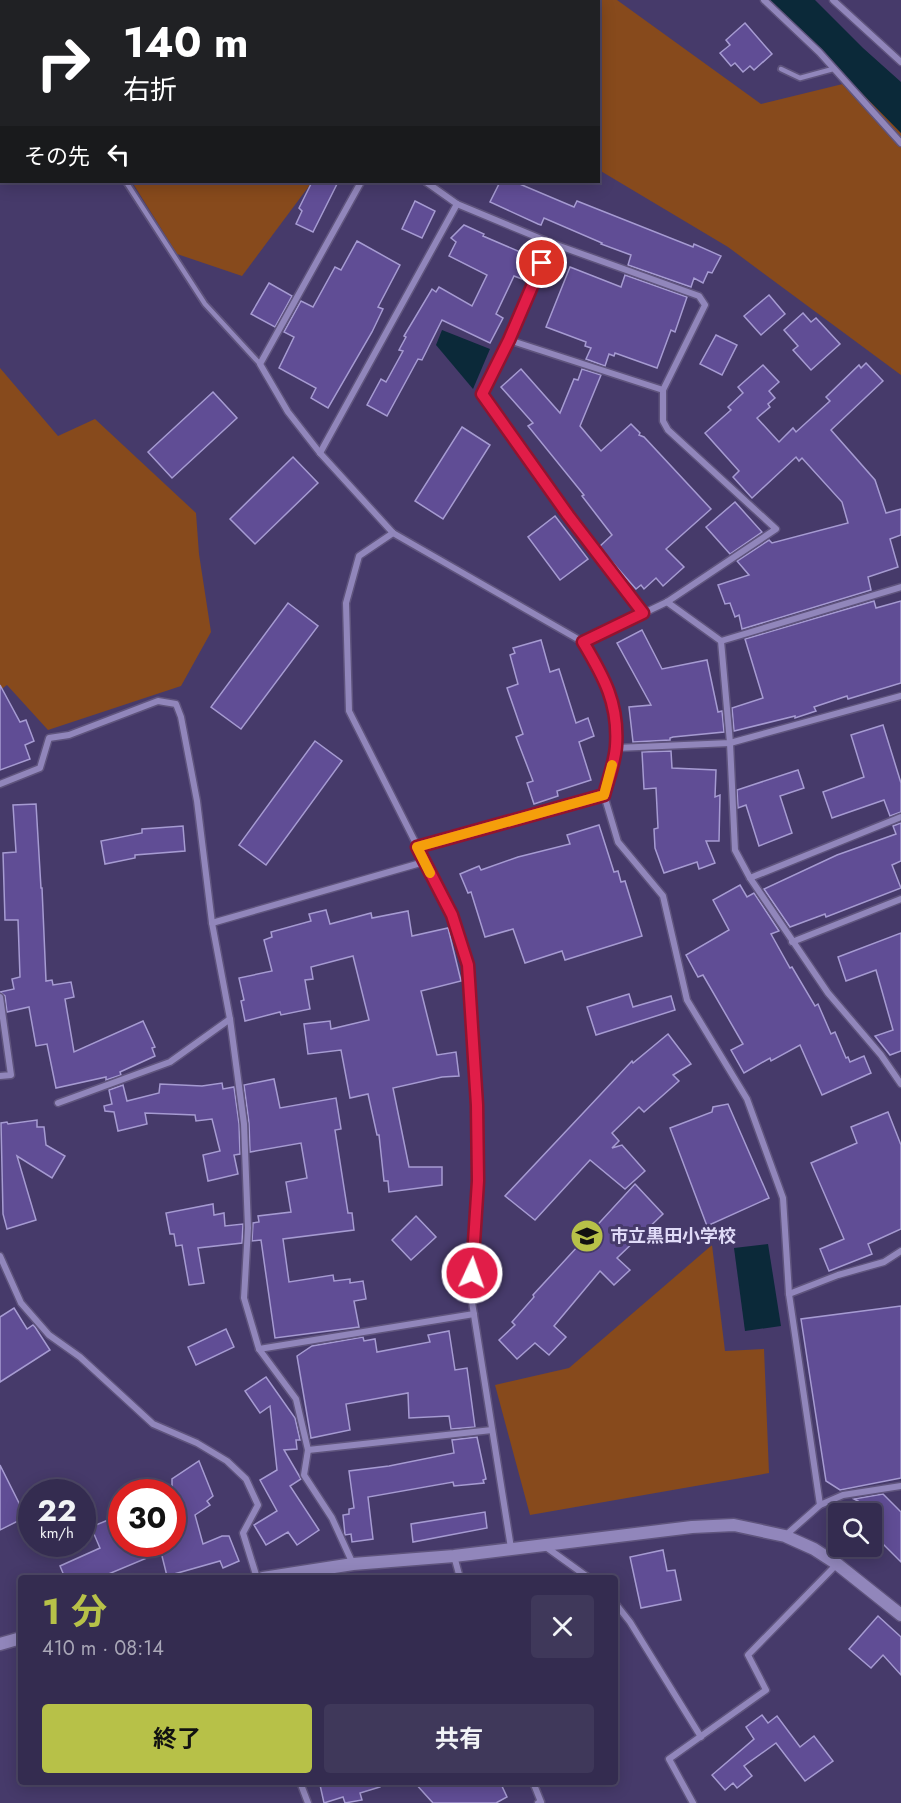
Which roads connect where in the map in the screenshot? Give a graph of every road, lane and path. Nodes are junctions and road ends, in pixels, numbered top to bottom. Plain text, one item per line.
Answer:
1 (764, 0) edge
2 (833, 0) edge
3 (901, 62) edge
4 (781, 69) dead end
5 (833, 69) junction
6 (901, 143) edge
7 (127, 183) edge
8 (360, 183) edge
9 (427, 183) edge
10 (457, 204) junction
11 (550, 243) junction
12 (509, 340) junction
13 (260, 364) junction
14 (663, 390) junction
15 (320, 453) junction
16 (393, 533) junction
17 (901, 587) edge
18 (667, 602) junction
19 (643, 613) junction
20 (721, 641) junction
21 (583, 642) junction
22 (901, 696) edge
23 (730, 743) junction
24 (616, 747) junction
25 (0, 784) edge
26 (604, 795) junction
27 (901, 817) edge
28 (417, 847) junction
29 (424, 862) junction
30 (750, 878) junction
31 (901, 899) edge
32 (212, 923) junction
33 (792, 942) junction
34 (0, 997) edge
35 (230, 1019) junction
36 (0, 1076) edge
37 (901, 1084) edge
38 (58, 1103) dead end
39 (901, 1251) edge
40 (0, 1256) edge
41 (789, 1294) junction
42 (474, 1314) junction
43 (259, 1349) junction
44 (492, 1430) junction
45 (308, 1450) junction
46 (901, 1486) edge
47 (820, 1505) junction
48 (785, 1536) junction
49 (542, 1545) junction
50 (511, 1548) junction
51 (454, 1556) junction
52 (353, 1564) junction
53 (837, 1564) junction
54 (255, 1575) edge
55 (282, 1575) edge
56 (459, 1575) edge
57 (585, 1575) edge
58 (618, 1607) edge
59 (901, 1615) edge
60 (18, 1639) edge
61 (0, 1644) edge
62 (701, 1737) junction
63 (301, 1785) edge
64 (534, 1785) edge
65 (309, 1803) edge
66 (540, 1803) edge
67 (693, 1803) edge

1 - 5 street
2 - 3 street
4 - 5 lane
5 - 6 street
7 - 13 lane
8 - 13 street
9 - 10 street
10 - 11 street
10 - 15 street
11 - 12 street
11 - 14 street
12 - 14 street
12 - 19 street
13 - 15 street
14 - 18 street
15 - 16 street
16 - 21 street
16 - 28 street
17 - 20 street
18 - 19 street
18 - 20 street
19 - 21 street
20 - 23 street
21 - 24 street
22 - 23 street
23 - 24 street
23 - 30 street
24 - 26 street
25 - 32 street
26 - 28 street
26 - 41 street
27 - 30 street
28 - 29 street
29 - 32 street
29 - 42 street
30 - 33 street
31 - 33 street
32 - 35 street
33 - 37 street
34 - 36 street
35 - 38 street
35 - 43 street
39 - 41 street
40 - 54 street
41 - 47 street
42 - 43 street
42 - 44 street
43 - 45 street
44 - 45 street
44 - 50 street
45 - 52 street
46 - 47 street
47 - 48 street
48 - 49 street
48 - 53 street
49 - 50 street
49 - 57 street
50 - 51 street
51 - 52 street
51 - 56 street
52 - 55 street
53 - 59 street
53 - 62 street
58 - 62 street
60 - 61 street
62 - 67 street
63 - 65 street
64 - 66 street

